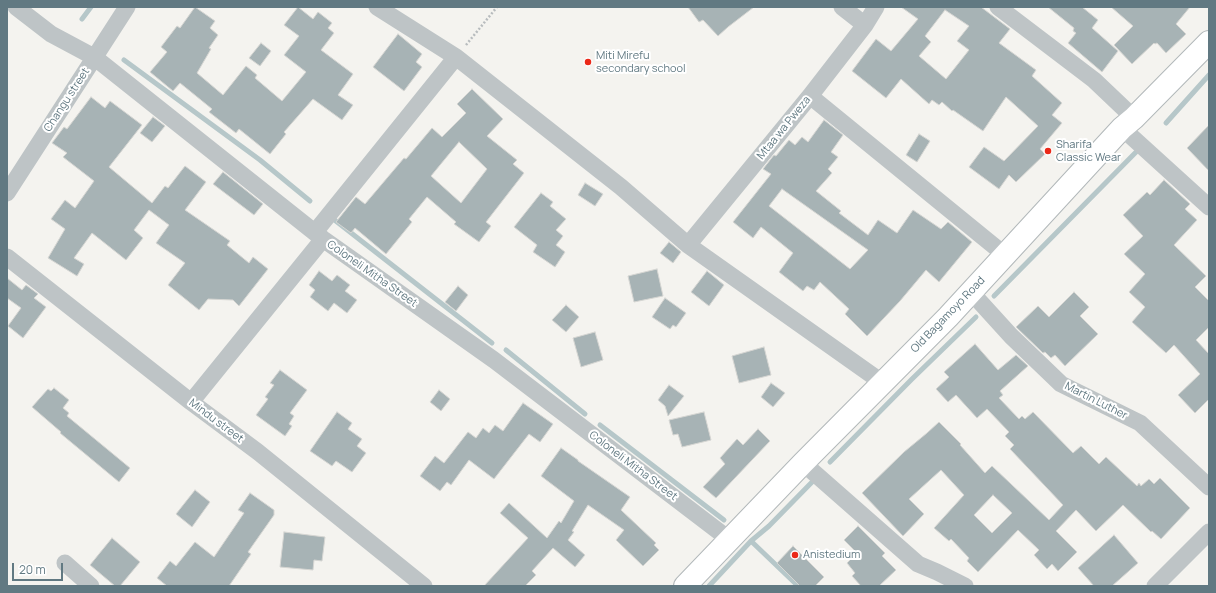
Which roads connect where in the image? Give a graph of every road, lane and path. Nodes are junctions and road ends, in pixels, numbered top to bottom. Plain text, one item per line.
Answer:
1 (16, 7) edge
2 (127, 7) edge
3 (377, 7) edge
4 (497, 7) edge
5 (842, 7) edge
6 (876, 7) edge
7 (998, 7) edge
8 (865, 25) junction
9 (1209, 42) edge
10 (94, 57) junction
11 (456, 57) junction
12 (810, 96) junction
13 (1128, 123) junction
14 (7, 193) edge
15 (1209, 207) edge
16 (319, 236) junction
17 (688, 245) junction
18 (1005, 255) junction
19 (7, 257) edge
20 (971, 292) junction
21 (883, 383) junction
22 (191, 402) junction
23 (803, 463) junction
24 (1209, 487) edge
25 (1209, 532) edge
26 (730, 540) junction
27 (65, 562) dead end
28 (91, 586) edge
29 (424, 586) edge
30 (685, 586) edge
31 (965, 586) edge
32 (1155, 586) edge

1 - 10 street, Coloneli Mitha Street
2 - 10 street, Changu street
3 - 11 street
4 - 11 path
5 - 8 street
6 - 8 street, Mtaa wa Pweza
7 - 13 street
8 - 12 street, Mtaa wa Pweza
9 - 13 main road, Old Bagamoyo Road
10 - 14 street, Changu street
10 - 16 street, Coloneli Mitha Street
11 - 16 street
11 - 17 street
12 - 17 street, Mtaa wa Pweza
12 - 18 street
13 - 15 street
13 - 18 main road, Old Bagamoyo Road
16 - 22 street
16 - 26 street, Coloneli Mitha Street
17 - 21 street
18 - 20 main road, Old Bagamoyo Road
19 - 22 street, Mindu street
20 - 21 main road, Old Bagamoyo Road
20 - 24 street, Martin Luther
21 - 23 main road, Old Bagamoyo Road
22 - 29 street, Mindu street
23 - 26 main road, Old Bagamoyo Road
23 - 31 street
25 - 32 street
26 - 30 main road, Old Bagamoyo Road
27 - 28 street

